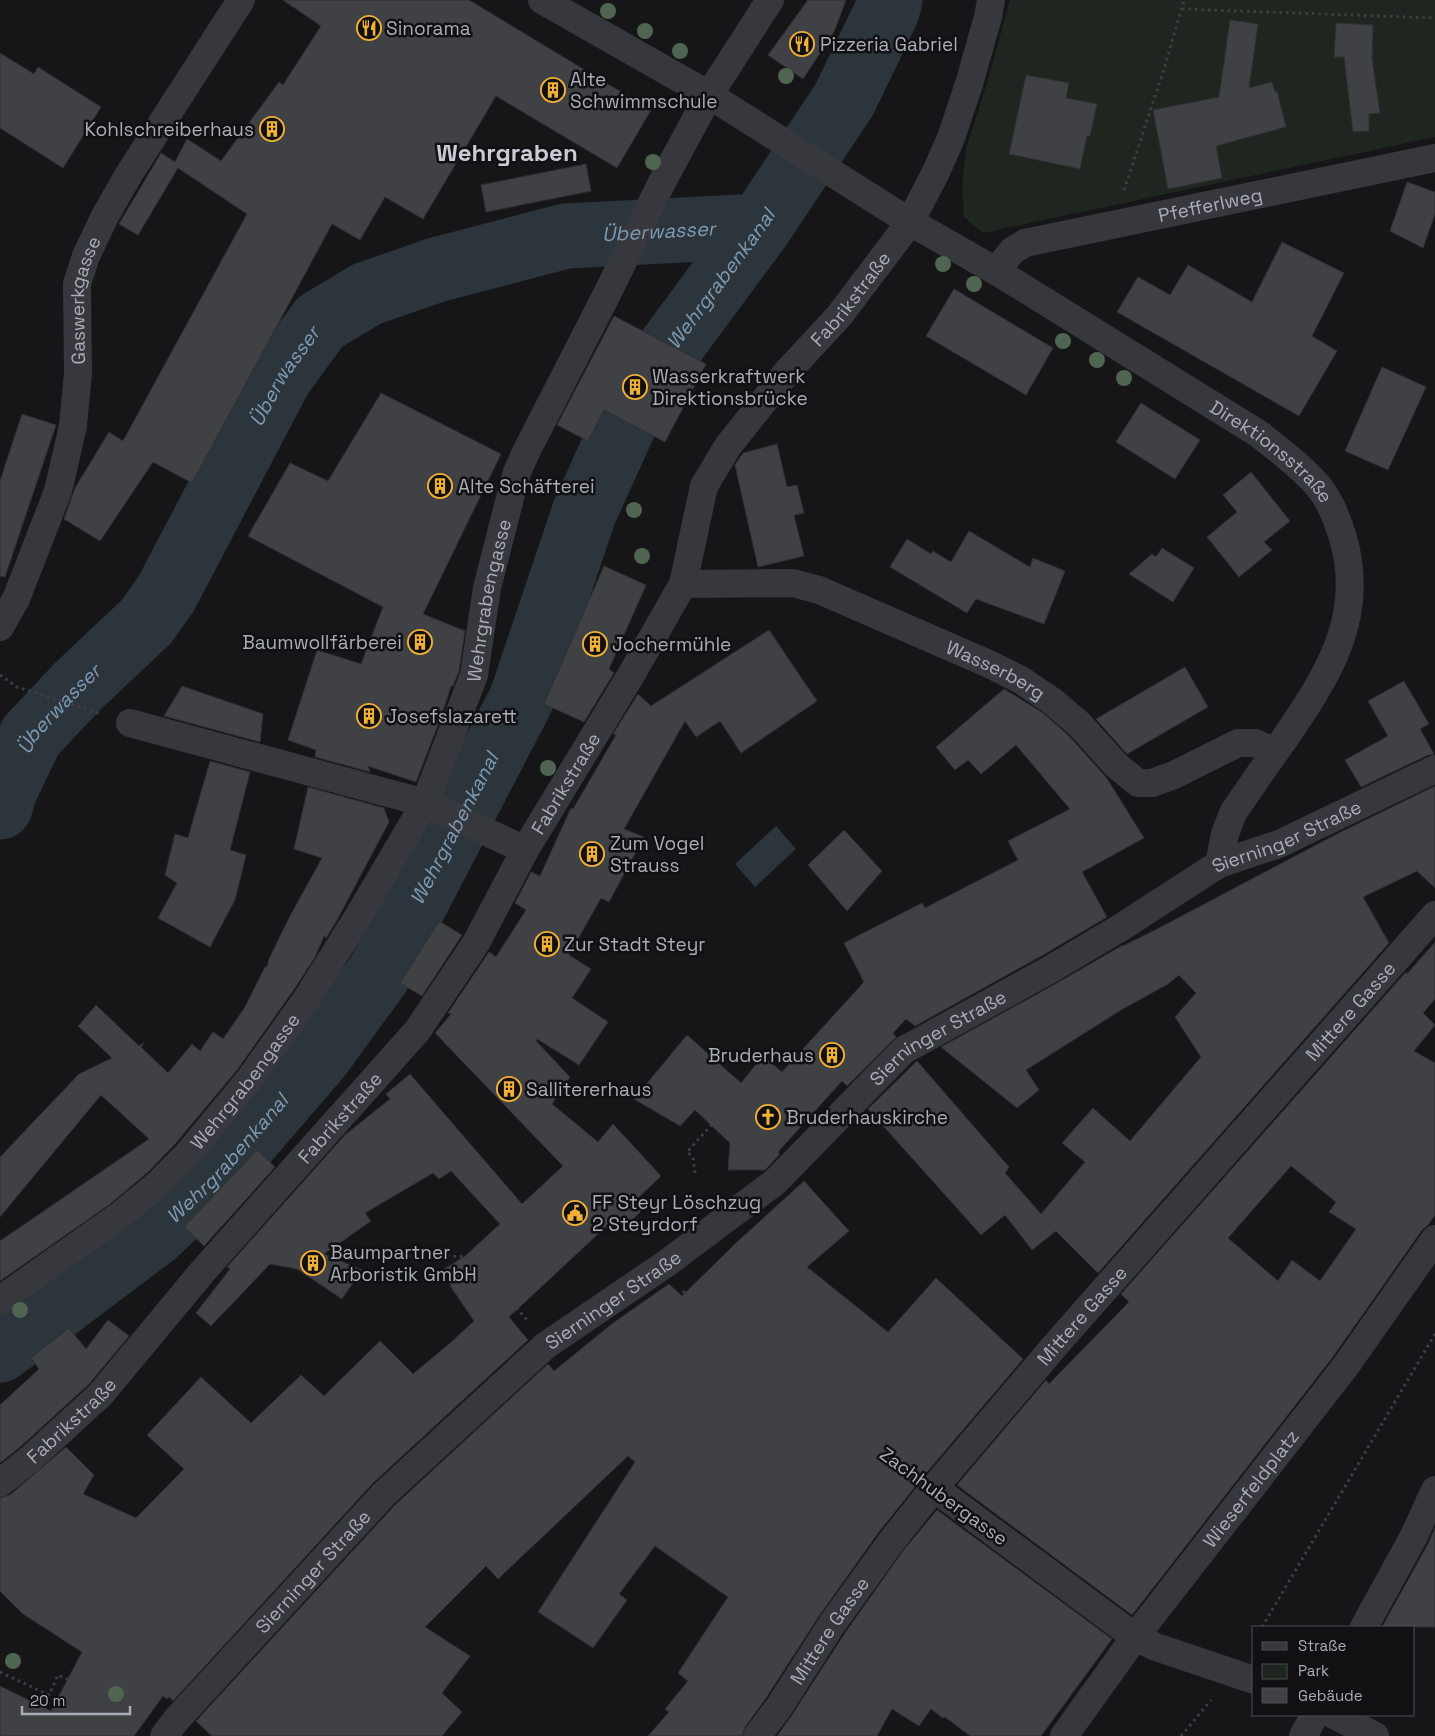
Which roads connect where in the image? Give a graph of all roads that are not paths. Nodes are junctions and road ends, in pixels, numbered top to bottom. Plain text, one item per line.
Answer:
1 (241, 0) edge
2 (542, 0) edge
3 (770, 0) edge
4 (991, 0) edge
5 (709, 95) junction
6 (1435, 158) edge
7 (910, 222) junction
8 (996, 271) junction
9 (684, 584) junction
10 (0, 627) edge
11 (130, 723) road end
12 (1275, 752) junction
13 (1435, 769) edge
14 (431, 805) junction
15 (514, 844) junction
16 (1219, 864) junction
17 (1435, 915) edge
18 (1435, 1240) edge
19 (0, 1300) edge
20 (0, 1483) edge
21 (934, 1488) junction
22 (1435, 1490) edge
23 (1365, 1626) edge
24 (1135, 1637) junction
25 (1252, 1679) edge
26 (1314, 1716) edge
27 (1336, 1716) edge
28 (173, 1733) edge
29 (757, 1736) edge
30 (1064, 1736) edge
31 (1303, 1736) edge
32 (1375, 1736) edge

1 - 10 street, Gaswerkgasse
2 - 5 street
3 - 5 street
4 - 7 street, Fabrikstraße
5 - 7 street, Direktionsstraße
5 - 14 street, Wehrgrabengasse
6 - 8 street, Pfefferlweg
7 - 8 street, Direktionsstraße
7 - 9 street, Fabrikstraße
8 - 12 street, Direktionsstraße
9 - 12 street, Wasserberg
9 - 15 street, Fabrikstraße
11 - 14 street
12 - 16 street, Direktionsstraße
13 - 16 street, Sierninger Straße
14 - 15 street
14 - 19 street, Wehrgrabengasse
15 - 20 street, Fabrikstraße
16 - 28 street, Sierninger Straße
17 - 21 street, Mittere Gasse
18 - 24 street, Wieserfeldplatz
21 - 24 street, Zachhubergasse
21 - 29 street, Mittere Gasse
22 - 23 street
24 - 25 street, Zachhubergasse
24 - 30 street, Wieserfeldplatz
26 - 31 street
27 - 32 street

